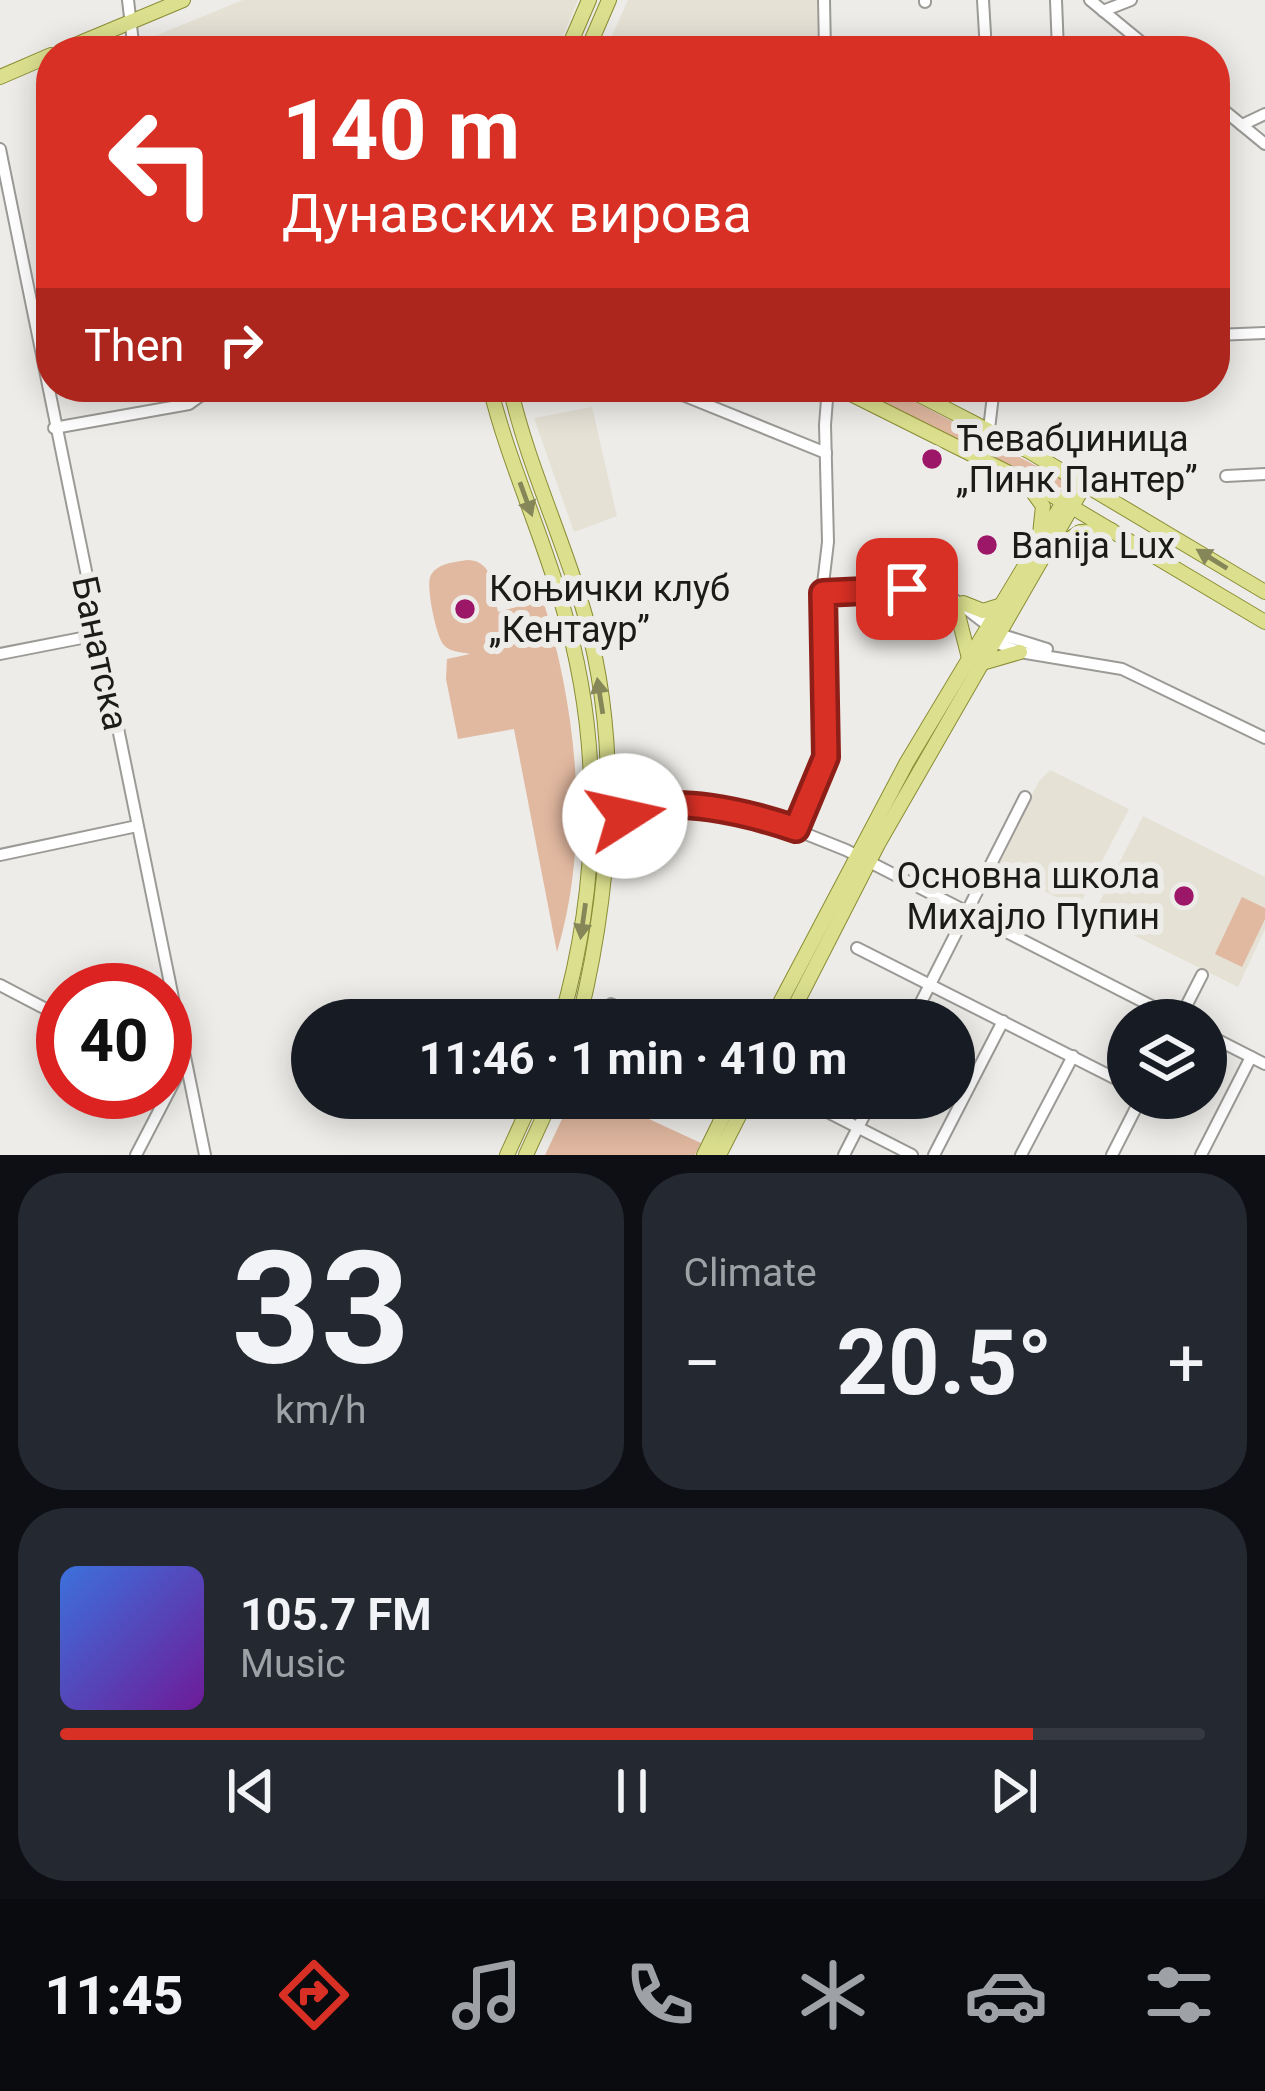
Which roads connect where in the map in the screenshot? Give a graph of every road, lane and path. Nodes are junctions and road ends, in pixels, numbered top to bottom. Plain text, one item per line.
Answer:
1 (128, 0) edge
2 (183, 0) edge
3 (589, 0) edge
4 (609, 0) edge
5 (824, 0) edge
6 (983, 0) edge
7 (1056, 0) edge
8 (1090, 0) edge
9 (1131, 0) edge
10 (1103, 10) junction
11 (128, 22) junction
12 (96, 36) edge
13 (131, 36) edge
14 (573, 36) edge
15 (593, 36) edge
16 (825, 36) edge
17 (985, 36) edge
18 (1057, 36) edge
19 (1134, 36) edge
20 (36, 61) edge
21 (0, 77) edge
22 (1265, 114) edge
23 (1230, 115) edge
24 (1242, 125) junction
25 (1265, 144) edge
26 (0, 149) edge
27 (1265, 333) edge
28 (1230, 334) edge
29 (36, 335) edge
30 (49, 402) edge
31 (184, 402) edge
32 (495, 402) edge
33 (513, 402) edge
34 (700, 402) edge
35 (831, 402) edge
36 (864, 402) edge
37 (934, 402) edge
38 (992, 402) edge
39 (54, 428) junction
40 (989, 430) junction
41 (826, 453) junction
42 (1013, 474) junction
43 (1265, 474) edge
44 (1226, 476) dead end
45 (1081, 481) junction
46 (1069, 504) junction
47 (1118, 531) junction
48 (1038, 541) junction
49 (1041, 559) junction
50 (1265, 592) edge
51 (823, 593) junction
52 (960, 607) junction
53 (1005, 609) junction
54 (1265, 622) edge
55 (990, 634) junction
56 (97, 635) junction
57 (1020, 648) junction
58 (0, 654) edge
59 (975, 661) junction
60 (1265, 739) edge
61 (608, 774) junction
62 (1025, 797) dead end
63 (642, 807) junction
64 (137, 826) junction
65 (796, 829) junction
66 (608, 838) junction
67 (0, 855) edge
68 (862, 859) junction
69 (967, 912) junction
70 (856, 948) dead end
71 (158, 963) edge
72 (1202, 975) dead end
73 (0, 985) edge
74 (930, 985) junction
75 (566, 999) edge
76 (584, 999) edge
77 (783, 999) edge
78 (798, 999) edge
79 (923, 999) edge
80 (1138, 999) edge
81 (1190, 999) edge
82 (36, 1004) edge
83 (1003, 1021) junction
84 (1227, 1045) edge
85 (1072, 1056) junction
86 (1251, 1057) junction
87 (1265, 1064) edge
88 (1107, 1074) edge
89 (192, 1118) edge
90 (154, 1119) edge
91 (523, 1119) edge
92 (542, 1119) edge
93 (722, 1119) edge
94 (737, 1119) edge
95 (842, 1119) edge
96 (862, 1119) edge
97 (1130, 1119) edge
98 (858, 1127) junction
99 (136, 1155) edge
100 (206, 1155) edge
101 (507, 1155) edge
102 (526, 1155) edge
103 (704, 1155) edge
104 (718, 1155) edge
105 (844, 1155) edge
106 (912, 1155) edge
107 (934, 1155) edge
108 (1022, 1155) edge
109 (1112, 1155) edge
110 (1201, 1155) edge

1 - 11 street
2 - 11 main road
3 - 14 main road
4 - 15 main road
5 - 16 street
6 - 17 street
7 - 18 street
8 - 10 street
9 - 10 street
10 - 19 street
11 - 12 main road
11 - 13 street
20 - 21 main road
22 - 24 street
23 - 24 street
24 - 25 street
26 - 29 street, Банатска
27 - 28 street
30 - 39 street, Банатска
31 - 39 street
32 -> 75 main road
61 -> 33 main road
34 - 41 street
35 - 41 street
36 - 42 main road
37 - 40 main road
38 - 40 street
39 - 56 street, Банатска
40 - 45 main road
41 - 51 street
42 - 46 main road
42 - 48 main road
43 - 44 street
45 - 46 main road
50 -> 45 main road
46 - 47 main road
46 - 48 main road
46 - 49 main road
47 - 49 main road
47 - 54 main road
48 - 53 main road
49 - 53 main road
51 - 52 street
51 - 65 street
52 - 53 main road
52 - 55 street
52 - 59 main road
53 - 55 main road
53 - 57 main road
55 - 57 street
55 - 59 main road
56 - 58 street
56 - 64 street, Банатска
57 - 59 main road
57 - 60 street
59 - 68 main road
61 - 63 street
61 - 66 main road
62 - 69 street
63 - 65 street
63 - 66 street
64 - 67 street
64 - 71 street, Банатска
65 - 68 street
66 - 76 main road
68 - 69 street
68 - 77 main road
68 - 78 main road
69 - 74 street
69 - 80 street
70 - 74 street
72 - 81 street
73 - 82 street
74 - 79 street
74 - 83 street
83 - 85 street
83 - 107 street
84 - 86 street
85 - 88 street
85 - 108 street
86 - 87 street
86 - 110 street
89 - 100 street, Банатска
90 - 99 street
91 - 101 main road
92 - 102 main road
93 - 103 main road
94 - 104 main road
95 - 98 street
96 - 98 street
97 - 109 street
98 - 105 street
98 - 106 street

